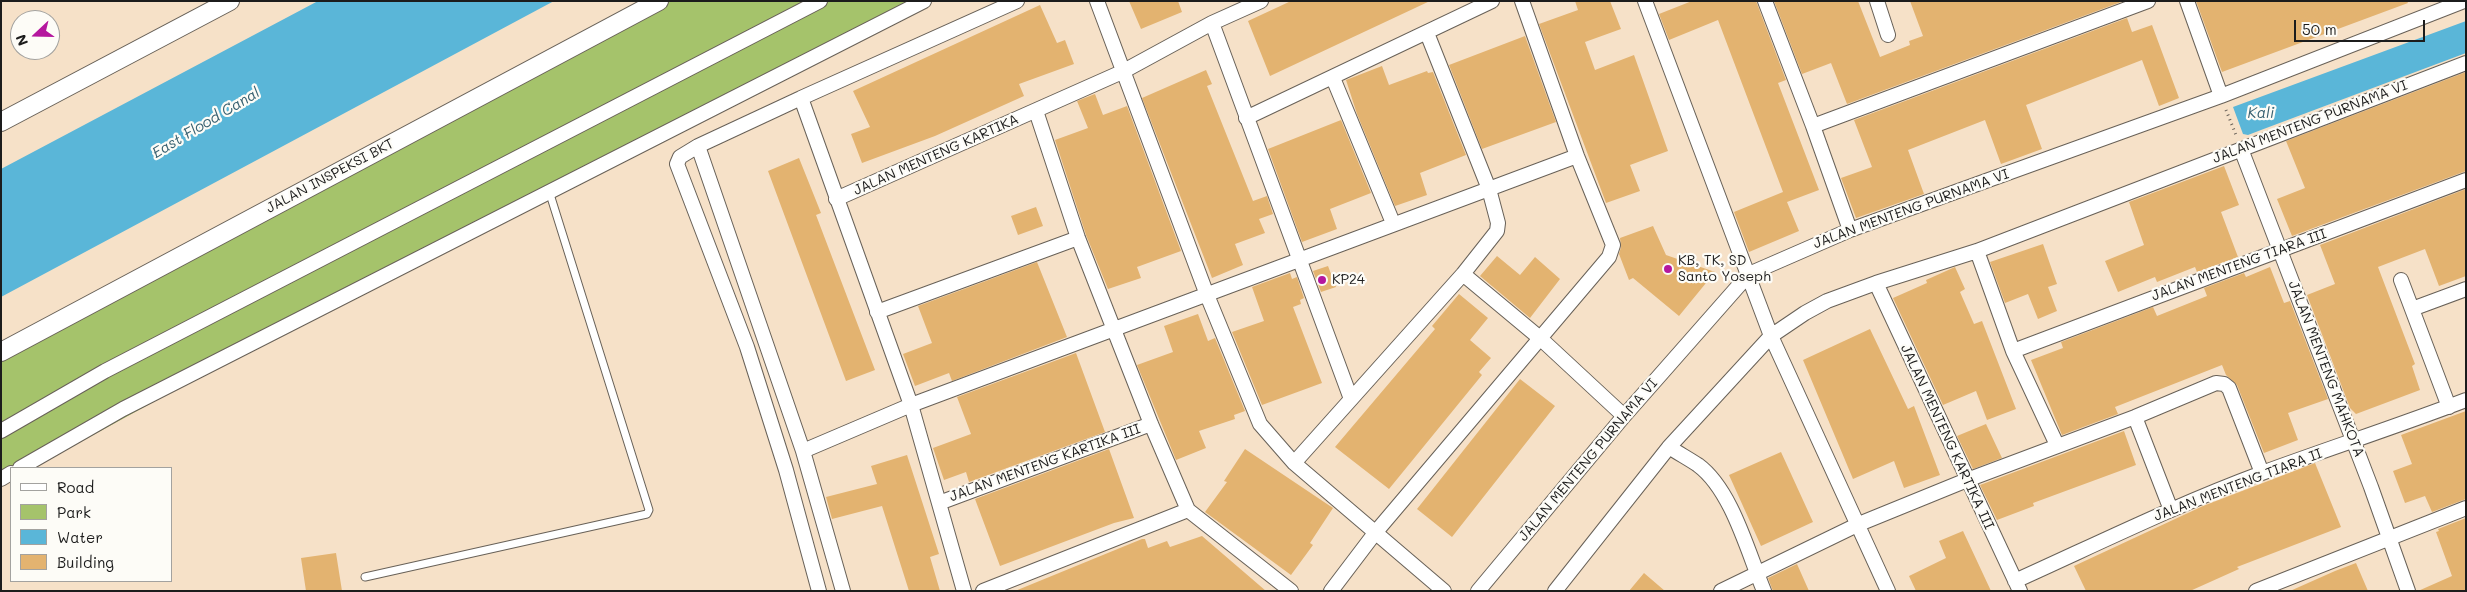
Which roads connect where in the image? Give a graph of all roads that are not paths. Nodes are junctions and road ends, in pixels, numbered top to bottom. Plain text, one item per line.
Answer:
1 (230, 1) edge
2 (659, 1) edge
3 (820, 1) edge
4 (924, 1) edge
5 (1017, 1) edge
6 (1097, 1) edge
7 (1261, 1) edge
8 (1492, 1) edge
9 (1522, 1) edge
10 (1645, 1) edge
11 (1766, 1) edge
12 (1877, 1) edge
13 (2148, 1) edge
14 (2187, 1) edge
15 (2464, 1) edge
16 (1212, 23) junction
17 (1427, 33) junction
18 (1888, 36) dead end
19 (2466, 63) edge
20 (1122, 72) junction
21 (1333, 78) junction
22 (2221, 96) junction
23 (801, 98) junction
24 (1036, 111) junction
25 (1246, 118) junction
26 (1, 122) edge
27 (1813, 126) junction
28 (698, 146) junction
29 (2241, 149) junction
30 (1577, 156) junction
31 (2466, 180) edge
32 (1489, 189) junction
33 (549, 191) junction
34 (836, 199) junction
35 (1393, 223) junction
36 (1850, 230) junction
37 (1078, 238) junction
38 (1977, 251) junction
39 (2281, 251) junction
40 (1301, 260) junction
41 (1463, 274) junction
42 (1749, 274) junction
43 (2401, 280) dead end
44 (1876, 283) junction
45 (2466, 289) edge
46 (1207, 295) junction
47 (2412, 309) junction
48 (877, 312) junction
49 (1113, 330) junction
50 (1769, 330) junction
51 (1541, 339) junction
52 (2013, 351) junction
53 (1, 352) edge
54 (1351, 399) junction
55 (2466, 400) edge
56 (911, 405) junction
57 (2449, 407) junction
58 (1624, 416) junction
59 (2135, 417) junction
60 (1151, 424) junction
61 (1, 431) edge
62 (2354, 442) junction
63 (2057, 445) junction
64 (1669, 447) junction
65 (803, 451) junction
66 (1294, 463) junction
67 (22, 467) edge
68 (2262, 473) junction
69 (1967, 480) junction
70 (939, 503) junction
71 (2466, 508) edge
72 (1188, 510) junction
73 (2171, 510) junction
74 (1859, 524) junction
75 (1375, 533) junction
76 (2389, 538) junction
77 (1756, 573) junction
78 (365, 577) dead end
79 (2017, 586) edge
80 (819, 591) edge
81 (843, 591) edge
82 (964, 591) edge
83 (982, 591) edge
84 (1292, 591) edge
85 (1332, 591) edge
86 (1444, 591) edge
87 (1478, 591) edge
88 (1554, 591) edge
89 (1721, 591) edge
90 (1764, 591) edge
91 (1888, 591) edge
92 (2256, 591) edge
93 (2408, 591) edge

1 - 26 street
2 - 53 street, JALAN INSPEKSI BKT
3 - 61 street
4 - 33 street
5 - 23 street
6 - 20 street
7 - 16 street, JALAN MENTENG KARTIKA
8 - 17 street
9 - 30 street
10 - 42 street
11 - 27 street
12 - 18 street
13 - 27 street
14 - 22 street
15 - 22 street, JALAN MENTENG PURNAMA VI
16 - 20 street, JALAN MENTENG KARTIKA
16 - 25 street
17 - 21 street
17 - 32 street
19 - 29 street, JALAN MENTENG PURNAMA VI
20 - 24 street, JALAN MENTENG KARTIKA
20 - 46 street
21 - 25 street
21 - 35 street
22 - 36 street, JALAN MENTENG PURNAMA VI
23 - 28 street
23 - 34 street
24 - 34 street, JALAN MENTENG KARTIKA
24 - 37 street
25 - 40 street
27 - 36 street
28 - 65 street
28 - 80 street
29 - 38 street, JALAN MENTENG PURNAMA VI
29 - 39 street, JALAN MENTENG MAHKOTA
30 - 32 street
30 - 51 street
31 - 39 street, JALAN MENTENG TIARA III
32 - 35 street
32 - 41 street
33 - 67 street
33 - 78 lane
34 - 48 street
35 - 40 street
36 - 42 street, JALAN MENTENG PURNAMA VI
37 - 48 street
37 - 49 street
38 - 44 street, JALAN MENTENG PURNAMA VI
38 - 52 street
39 - 52 street, JALAN MENTENG TIARA III
39 - 62 street, JALAN MENTENG MAHKOTA
40 - 46 street
40 - 54 street
41 - 51 street
41 - 54 street
42 - 50 street
42 - 58 street, JALAN MENTENG PURNAMA VI
43 - 47 street
44 - 50 street, JALAN MENTENG PURNAMA VI
44 - 69 street, JALAN MENTENG KARTIKA III
45 - 47 street
46 - 49 street
46 - 66 street
47 - 57 street
48 - 56 street
49 - 56 street
49 - 60 street
50 - 64 street, JALAN MENTENG PURNAMA VI
50 - 74 street
51 - 58 street
51 - 75 street
52 - 63 street
54 - 66 street
55 - 57 street, JALAN MENTENG TIARA II
56 - 65 street
56 - 70 street
57 - 62 street, JALAN MENTENG TIARA II
58 - 87 street, JALAN MENTENG PURNAMA VI
59 - 63 street
59 - 68 street
59 - 73 street
60 - 70 street, JALAN MENTENG KARTIKA III
60 - 72 street
62 - 68 street, JALAN MENTENG TIARA II
62 - 76 street, JALAN MENTENG MAHKOTA
63 - 69 street
64 - 77 street
64 - 88 street, JALAN MENTENG PURNAMA VI
65 - 81 street
66 - 75 street
68 - 73 street, JALAN MENTENG TIARA II
69 - 74 street
69 - 79 street, JALAN MENTENG KARTIKA III
70 - 82 street
71 - 76 street
72 - 83 street
72 - 84 street
73 - 79 street, JALAN MENTENG TIARA II
74 - 77 street
74 - 91 street
75 - 85 street
75 - 86 street
76 - 92 street
76 - 93 street, JALAN MENTENG MAHKOTA
77 - 89 street
77 - 90 street

